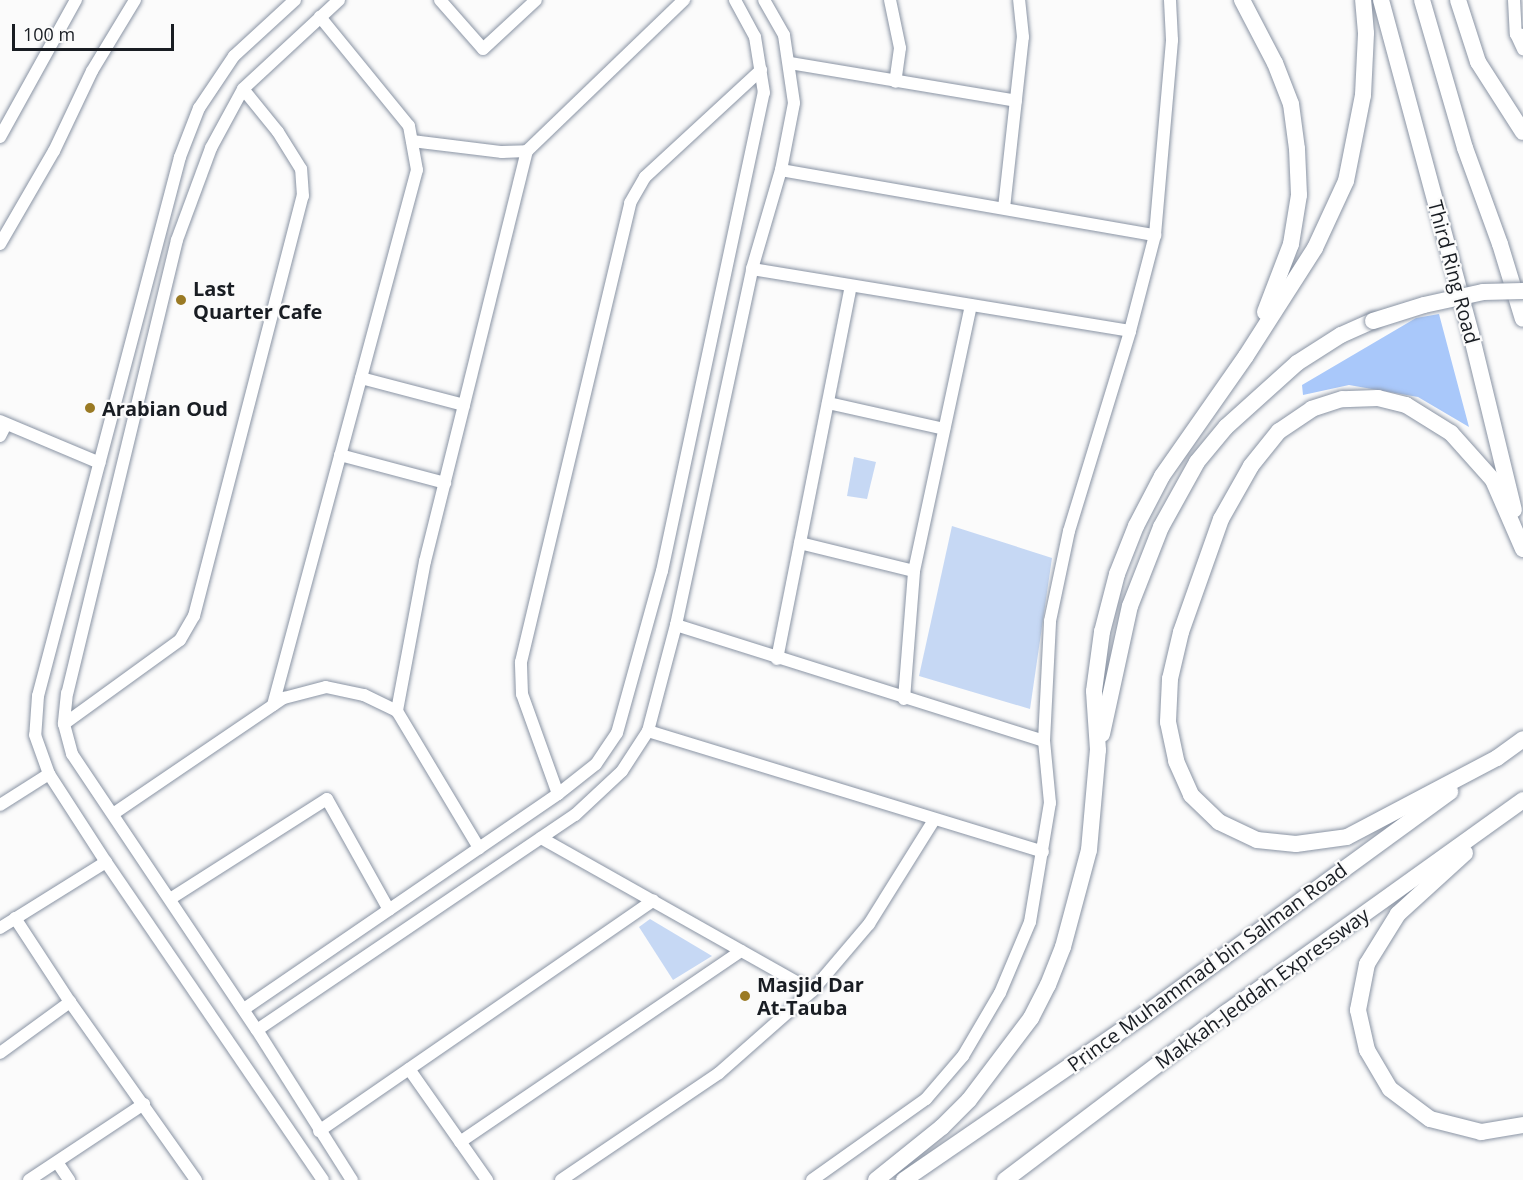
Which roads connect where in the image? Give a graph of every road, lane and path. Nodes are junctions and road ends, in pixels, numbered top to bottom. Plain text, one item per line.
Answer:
1 (76, 0) edge
2 (135, 0) edge
3 (295, 0) edge
4 (339, 0) edge
5 (440, 0) edge
6 (536, 0) edge
7 (684, 0) edge
8 (735, 0) edge
9 (764, 0) edge
10 (890, 0) edge
11 (1019, 0) edge
12 (1170, 0) edge
13 (1242, 0) edge
14 (1363, 0) edge
15 (1381, 0) edge
16 (1422, 0) edge
17 (1458, 0) edge
18 (1514, 0) edge
19 (320, 17) junction
20 (1520, 34) edge
21 (1523, 49) edge
22 (790, 63) junction
23 (760, 70) junction
24 (895, 82) junction
25 (243, 89) junction
26 (1016, 101) junction
27 (1523, 132) edge
28 (0, 137) edge
29 (412, 141) junction
30 (527, 151) junction
31 (781, 170) junction
32 (1004, 208) junction
33 (1155, 235) junction
34 (0, 244) edge
35 (752, 269) junction
36 (851, 286) junction
37 (1523, 291) edge
38 (971, 305) junction
39 (1523, 319) edge
40 (1130, 331) junction
41 (1246, 356) junction
42 (361, 378) junction
43 (828, 403) junction
44 (464, 405) junction
45 (3, 423) edge
46 (944, 429) junction
47 (0, 436) edge
48 (340, 455) junction
49 (100, 462) junction
50 (444, 483) junction
51 (800, 543) junction
52 (1523, 547) edge
53 (914, 571) junction
54 (676, 625) junction
55 (777, 659) junction
56 (904, 699) junction
57 (273, 705) junction
58 (397, 711) junction
59 (64, 724) junction
60 (648, 731) junction
61 (1523, 739) edge
62 (1044, 741) junction
63 (1098, 750) junction
64 (1497, 758) junction
65 (49, 774) junction
66 (558, 794) junction
67 (1523, 801) edge
68 (0, 805) edge
69 (112, 814) junction
70 (934, 820) junction
71 (542, 838) junction
72 (479, 848) junction
73 (1043, 852) junction
74 (106, 862) junction
75 (170, 899) junction
76 (653, 901) junction
77 (389, 910) junction
78 (15, 918) junction
79 (0, 928) edge
80 (741, 951) junction
81 (812, 991) junction
82 (70, 1002) junction
83 (244, 1009) junction
84 (257, 1030) junction
85 (0, 1053) edge
86 (410, 1069) junction
87 (144, 1104) junction
88 (1523, 1125) edge
89 (319, 1131) junction
90 (460, 1142) junction
91 (57, 1162) junction
92 (910, 1176) edge
93 (29, 1180) edge
94 (69, 1180) edge
95 (196, 1180) edge
96 (323, 1180) edge
97 (352, 1180) edge
98 (487, 1180) edge
99 (561, 1180) edge
100 (812, 1180) edge
101 (876, 1180) edge
102 (1005, 1180) edge

1 - 28 street
2 - 34 street
3 - 49 street
4 - 19 street
5 - 6 street
7 - 30 street
8 - 23 street
9 - 22 street
10 - 24 street
11 - 26 street
12 - 33 street
13 - 41 highway
14 - 41 highway
15 - 52 highway, Third Ring Road
16 - 39 highway
17 - 27 highway
18 - 20 street
19 - 25 street
19 - 29 street
20 - 21 street
22 - 24 street
22 - 31 street
23 - 66 street
23 - 66 street
24 - 26 street
25 - 59 street
25 - 59 street
26 - 32 street
29 - 30 street
29 - 42 street
30 - 44 street
31 - 32 street
31 - 35 street
32 - 33 street
33 - 40 street
35 - 36 street
35 - 54 street
36 - 38 street
36 - 43 street
37 - 63 highway, bridge
38 - 40 street
38 - 46 street
40 - 62 street
41 - 63 highway
42 - 44 street
42 - 48 street
43 - 46 street
43 - 51 street
44 - 50 street
45 - 47 street
45 - 49 street
46 - 53 street
48 - 50 street
48 - 57 street
49 - 65 street
50 - 58 street
51 - 53 street
51 - 55 street
52 - 64 highway
53 - 56 street
54 - 55 street
54 - 60 street
55 - 56 street
56 - 62 street
57 - 58 street
57 - 69 street
58 - 72 street
59 - 69 street
60 - 70 street
60 - 71 street
61 - 64 highway
62 - 73 street
63 - 101 highway
64 - 92 highway, Prince Muhammad bin Salman Road
65 - 68 street
65 - 74 street
66 - 72 street
67 - 88 highway
67 - 102 highway, Makkah-Jeddah Expressway
69 - 75 street
70 - 73 street
70 - 81 street
71 - 76 street
71 - 84 street
72 - 77 street
73 - 100 street
74 - 78 street
74 - 96 street
75 - 77 street
75 - 83 street
76 - 80 street
76 - 86 street
77 - 83 street
78 - 79 street
78 - 82 street
80 - 81 street
80 - 90 street
81 - 99 street
82 - 85 street
82 - 87 street
83 - 84 street
84 - 89 street
86 - 89 street
86 - 90 street
87 - 91 street
87 - 95 street
89 - 97 street
90 - 98 street
91 - 93 street
91 - 94 street

